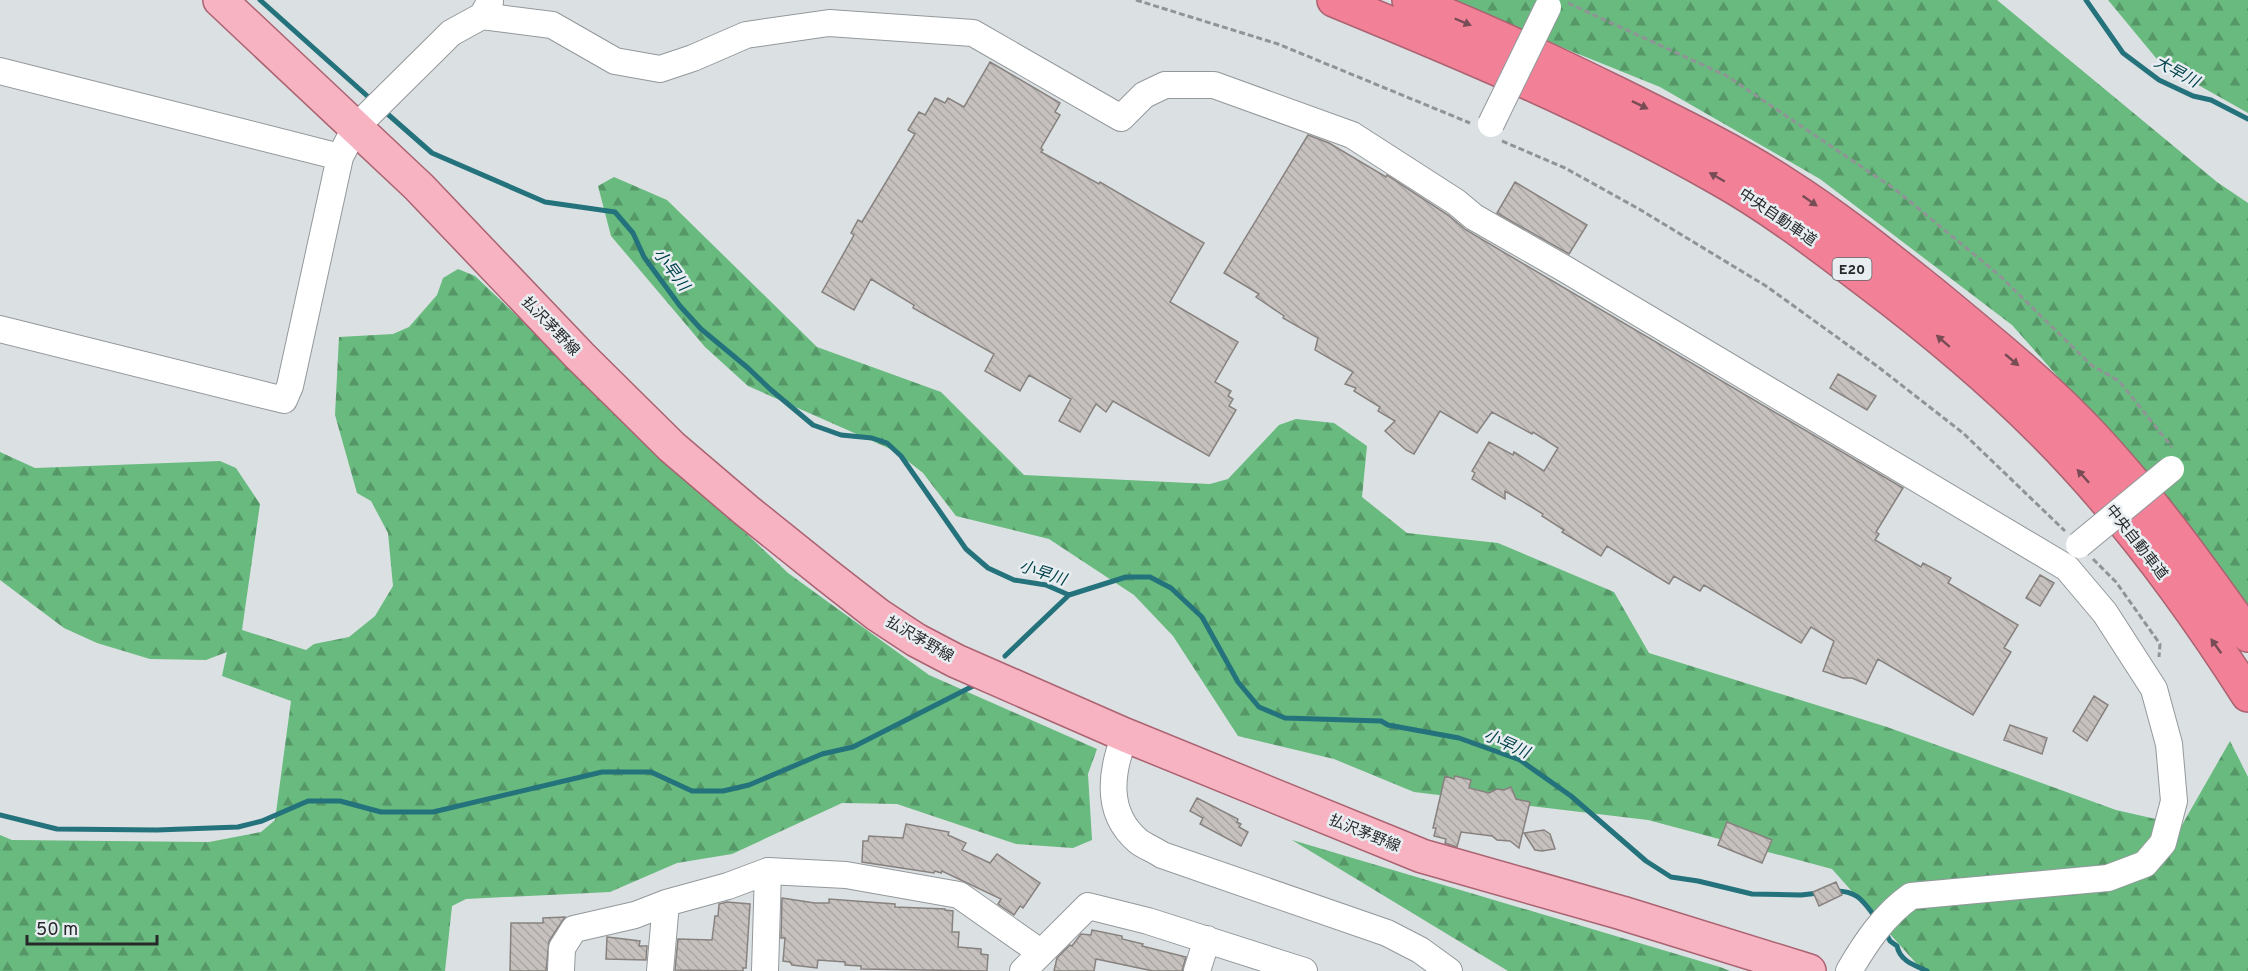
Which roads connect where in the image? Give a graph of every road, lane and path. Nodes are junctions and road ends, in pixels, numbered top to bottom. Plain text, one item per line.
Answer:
1 (220, 0) edge
2 (1136, 0) edge
3 (1334, 0) edge
4 (1409, 0) edge
5 (1553, 2) edge
6 (487, 8) edge
7 (0, 71) edge
8 (355, 128) junction
9 (1490, 128) junction
10 (340, 157) junction
11 (0, 329) edge
12 (2176, 464) joint
13 (2079, 545) joint
14 (2248, 634) edge
15 (2248, 695) edge
16 (1125, 735) junction
17 (768, 871) junction
18 (666, 903) junction
19 (1207, 939) junction
20 (1031, 962) edge
21 (561, 971) edge
22 (660, 971) edge
23 (765, 971) edge
24 (1197, 971) edge
25 (1304, 971) edge
26 (1449, 971) edge
27 (1809, 971) edge
28 (1849, 971) edge

1 - 8 main road, 払沢茅野線
2 - 9 path
15 -> 3 highway, 中央自動車道 / E20
4 -> 14 highway, 中央自動車道 / E20
5 - 9 street, bridge
5 - 12 path
6 - 8 street
6 - 28 street
7 - 10 street
8 - 10 street
8 - 16 main road, 払沢茅野線
9 - 13 path
10 - 11 street
12 - 13 street, bridge
16 - 26 street
16 - 27 main road, 払沢茅野線
17 - 18 street
17 - 20 street
17 - 23 street
18 - 21 street
18 - 22 street
19 - 20 street
19 - 24 street
19 - 25 street

